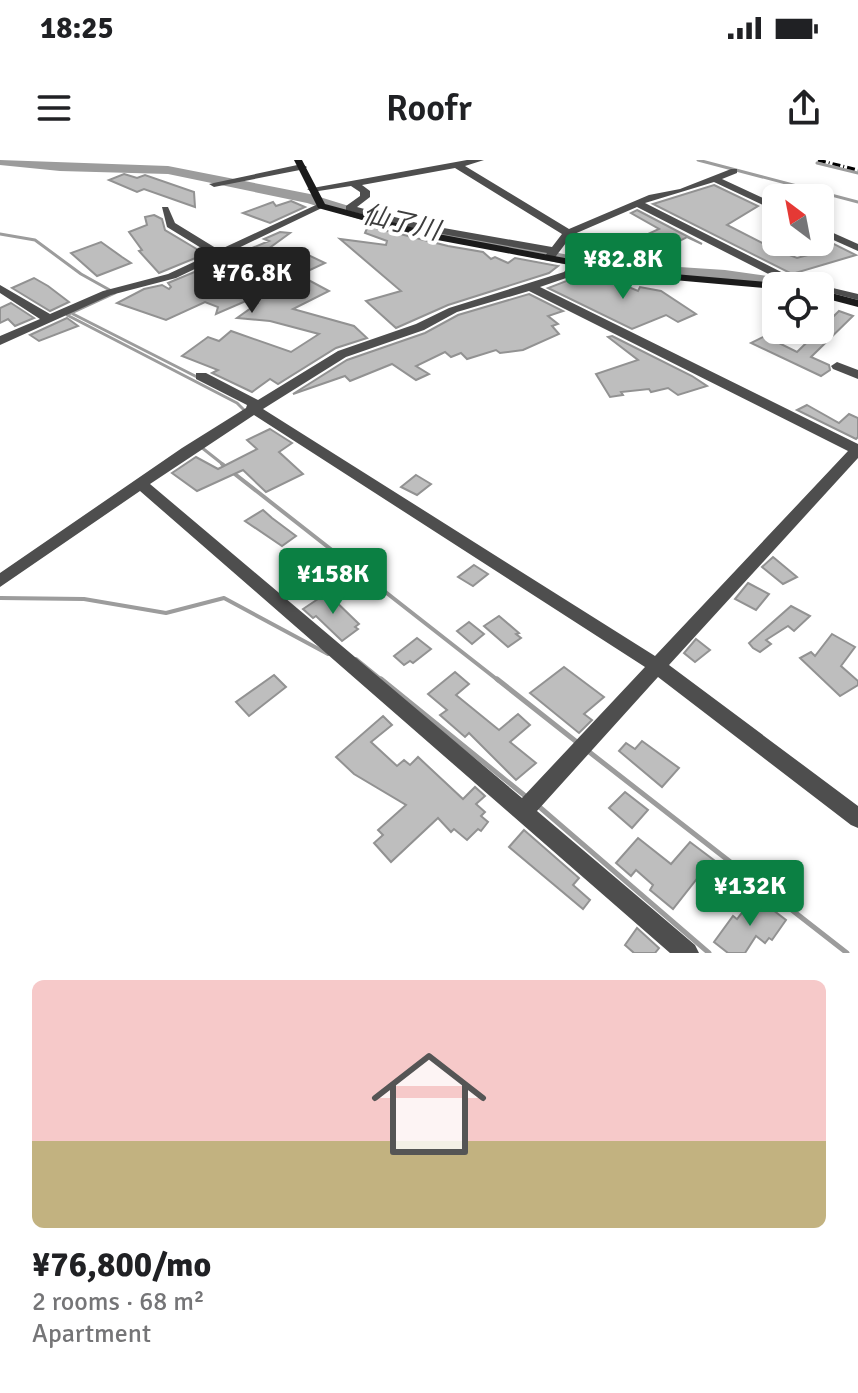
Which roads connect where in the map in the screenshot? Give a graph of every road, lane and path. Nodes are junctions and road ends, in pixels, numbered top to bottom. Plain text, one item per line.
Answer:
1 (480, 160) edge
2 (300, 163) edge
3 (457, 165) junction
4 (734, 171) dead end
5 (714, 179) junction
6 (214, 184) dead end
7 (354, 184) junction
8 (316, 197) junction
9 (762, 201) edge
10 (637, 203) junction
11 (165, 209) dead end
12 (568, 233) junction
13 (834, 237) edge
14 (858, 248) edge
15 (219, 254) junction
16 (552, 255) junction
17 (577, 263) junction
18 (763, 272) edge
19 (762, 283) edge
20 (530, 287) junction
21 (0, 288) edge
22 (834, 292) edge
23 (834, 295) edge
24 (858, 297) edge
25 (858, 304) edge
26 (49, 319) junction
27 (0, 341) edge
28 (837, 366) dead end
29 (858, 375) edge
30 (201, 376) dead end
31 (249, 410) junction
32 (858, 450) edge
33 (141, 484) junction
34 (0, 581) edge
35 (655, 665) junction
36 (531, 803) junction
37 (858, 818) edge
38 (687, 953) edge

1 - 3 street
2 - 6 street
2 - 8 main road
3 - 7 street
3 - 12 street
4 - 5 street
5 - 9 street
5 - 10 street
7 - 8 street
7 - 16 street
8 - 15 street
8 - 16 main road
10 - 12 street
10 - 18 street
11 - 15 street
12 - 16 street
13 - 14 street
15 - 26 street
16 - 17 main road
17 - 19 main road
17 - 20 street
20 - 31 street
20 - 32 street
21 - 26 street
22 - 24 street
23 - 25 main road
26 - 27 street
28 - 29 street
30 - 31 street
31 - 33 street
31 - 35 street
32 - 35 street
33 - 34 street
33 - 36 street
35 - 36 street
35 - 37 street
36 - 38 street

